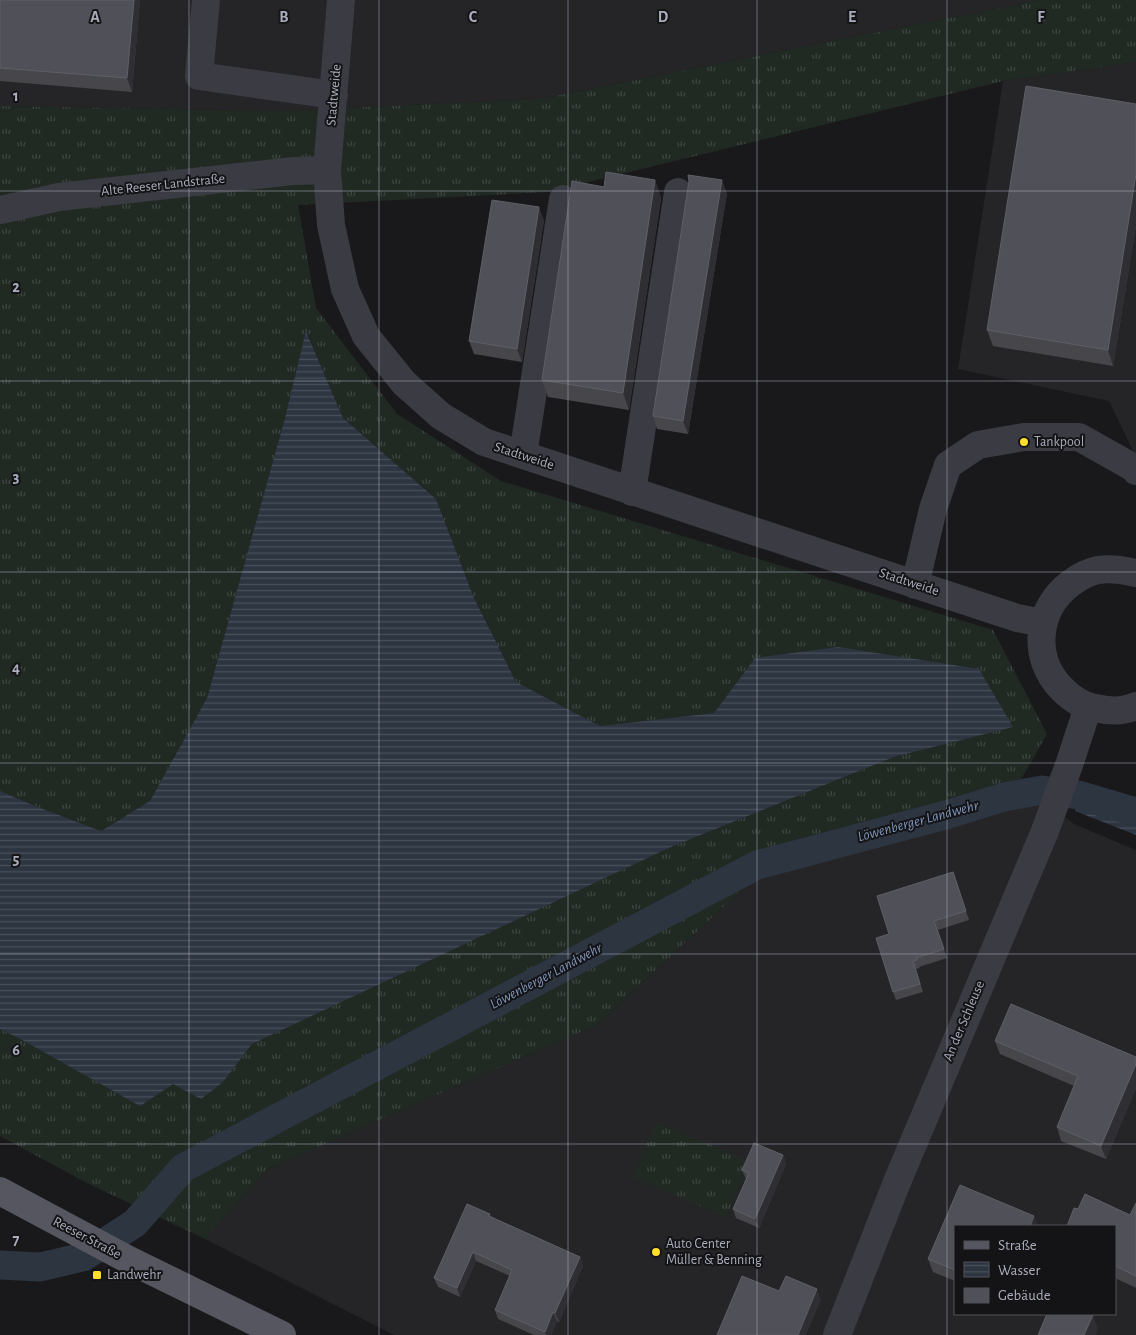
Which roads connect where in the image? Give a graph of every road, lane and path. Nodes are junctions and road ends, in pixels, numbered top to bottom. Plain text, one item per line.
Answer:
1 (206, 0) edge
2 (341, 0) edge
3 (334, 95) junction
4 (328, 170) junction
5 (678, 192) dead end
6 (563, 199) dead end
7 (0, 210) edge
8 (523, 455) junction
9 (1136, 471) edge
10 (632, 492) junction
11 (1136, 573) edge
12 (915, 584) junction
13 (1043, 623) junction
14 (1136, 706) edge
15 (1088, 707) junction
16 (0, 1191) edge
17 (282, 1335) edge
18 (838, 1335) edge

1 - 3 street
2 - 3 street, Stadtweide
3 - 4 street, Stadtweide
4 - 7 street, Alte Reeser Landstraße
4 - 8 street, Stadtweide
5 - 10 street
6 - 8 street
8 - 10 street, Stadtweide
9 - 12 street
10 - 12 street, Stadtweide
11 - 13 street
12 - 13 street, Stadtweide
13 - 15 street
14 - 15 street
15 - 18 street, An der Schleuse
16 - 17 main road, Reeser Straße

